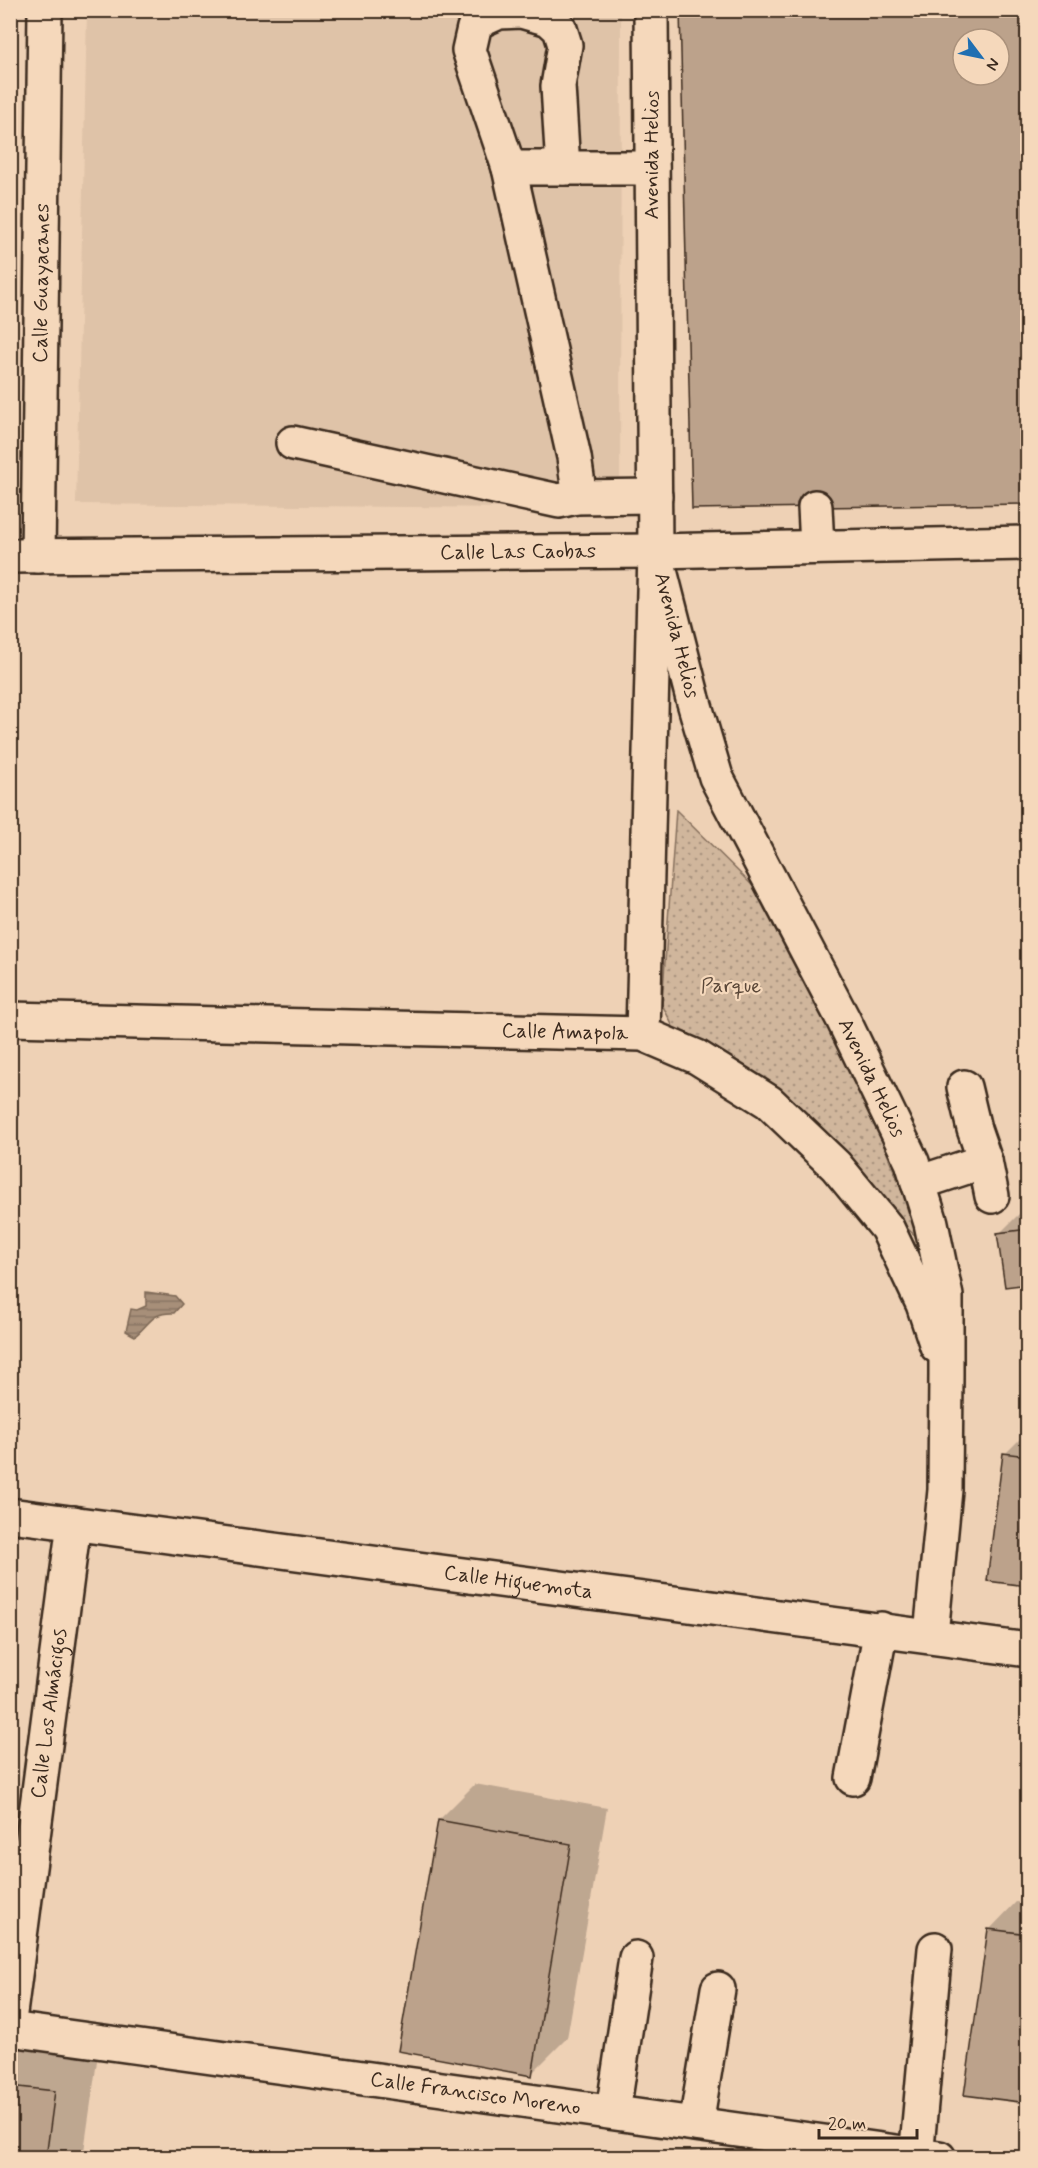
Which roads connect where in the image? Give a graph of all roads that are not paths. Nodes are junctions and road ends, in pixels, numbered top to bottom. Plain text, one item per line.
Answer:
1 (45, 10) edge
2 (651, 10) edge
3 (509, 168) junction
4 (563, 168) junction
5 (652, 168) junction
6 (293, 443) dead end
7 (655, 496) junction
8 (574, 497) junction
9 (815, 507) dead end
10 (1028, 543) edge
11 (817, 548) junction
12 (655, 551) junction
13 (24, 556) edge
14 (10, 1019) edge
15 (643, 1034) junction
16 (964, 1087) dead end
17 (985, 1161) junction
18 (918, 1183) junction
19 (992, 1196) dead end
20 (946, 1375) junction
21 (10, 1515) edge
22 (74, 1523) junction
23 (881, 1629) junction
24 (930, 1635) junction
25 (1028, 1650) edge
26 (853, 1778) dead end
27 (935, 1949) dead end
28 (636, 1958) dead end
29 (718, 1989) dead end
30 (10, 2013) edge
31 (10, 2029) edge
32 (613, 2112) junction
33 (696, 2124) junction
34 (924, 2156) edge

1 - 13 street, Calle Guayacanes
2 - 5 street, Avenida Helios
3 - 4 street
3 - 4 street
3 - 8 street
4 - 5 street
5 - 7 street, Avenida Helios
6 - 8 street
7 - 8 street
7 - 12 street, Avenida Helios
9 - 11 street
10 - 11 street, Calle Las Caobas
11 - 12 street, Calle Las Caobas
12 - 13 street, Calle Las Caobas
12 - 15 street, Avenida Helios
12 - 18 street, Avenida Helios
14 - 15 street, Calle Amapola
15 - 20 street, Calle Amapola
16 - 17 street
17 - 18 street
17 - 19 street
18 - 20 street, Avenida Helios
20 - 24 street, Avenida Helios
21 - 22 street, Calle Higuemota
22 - 23 street, Calle Higuemota
22 - 30 street, Calle Los Almácigos
23 - 24 street, Calle Higuemota
23 - 26 street
24 - 25 street, Calle Higuemota
27 - 34 street
28 - 32 street
29 - 33 street
31 - 32 street, Calle Francisco Moreno
32 - 33 street, Calle Francisco Moreno
33 - 34 street, Calle Francisco Moreno

